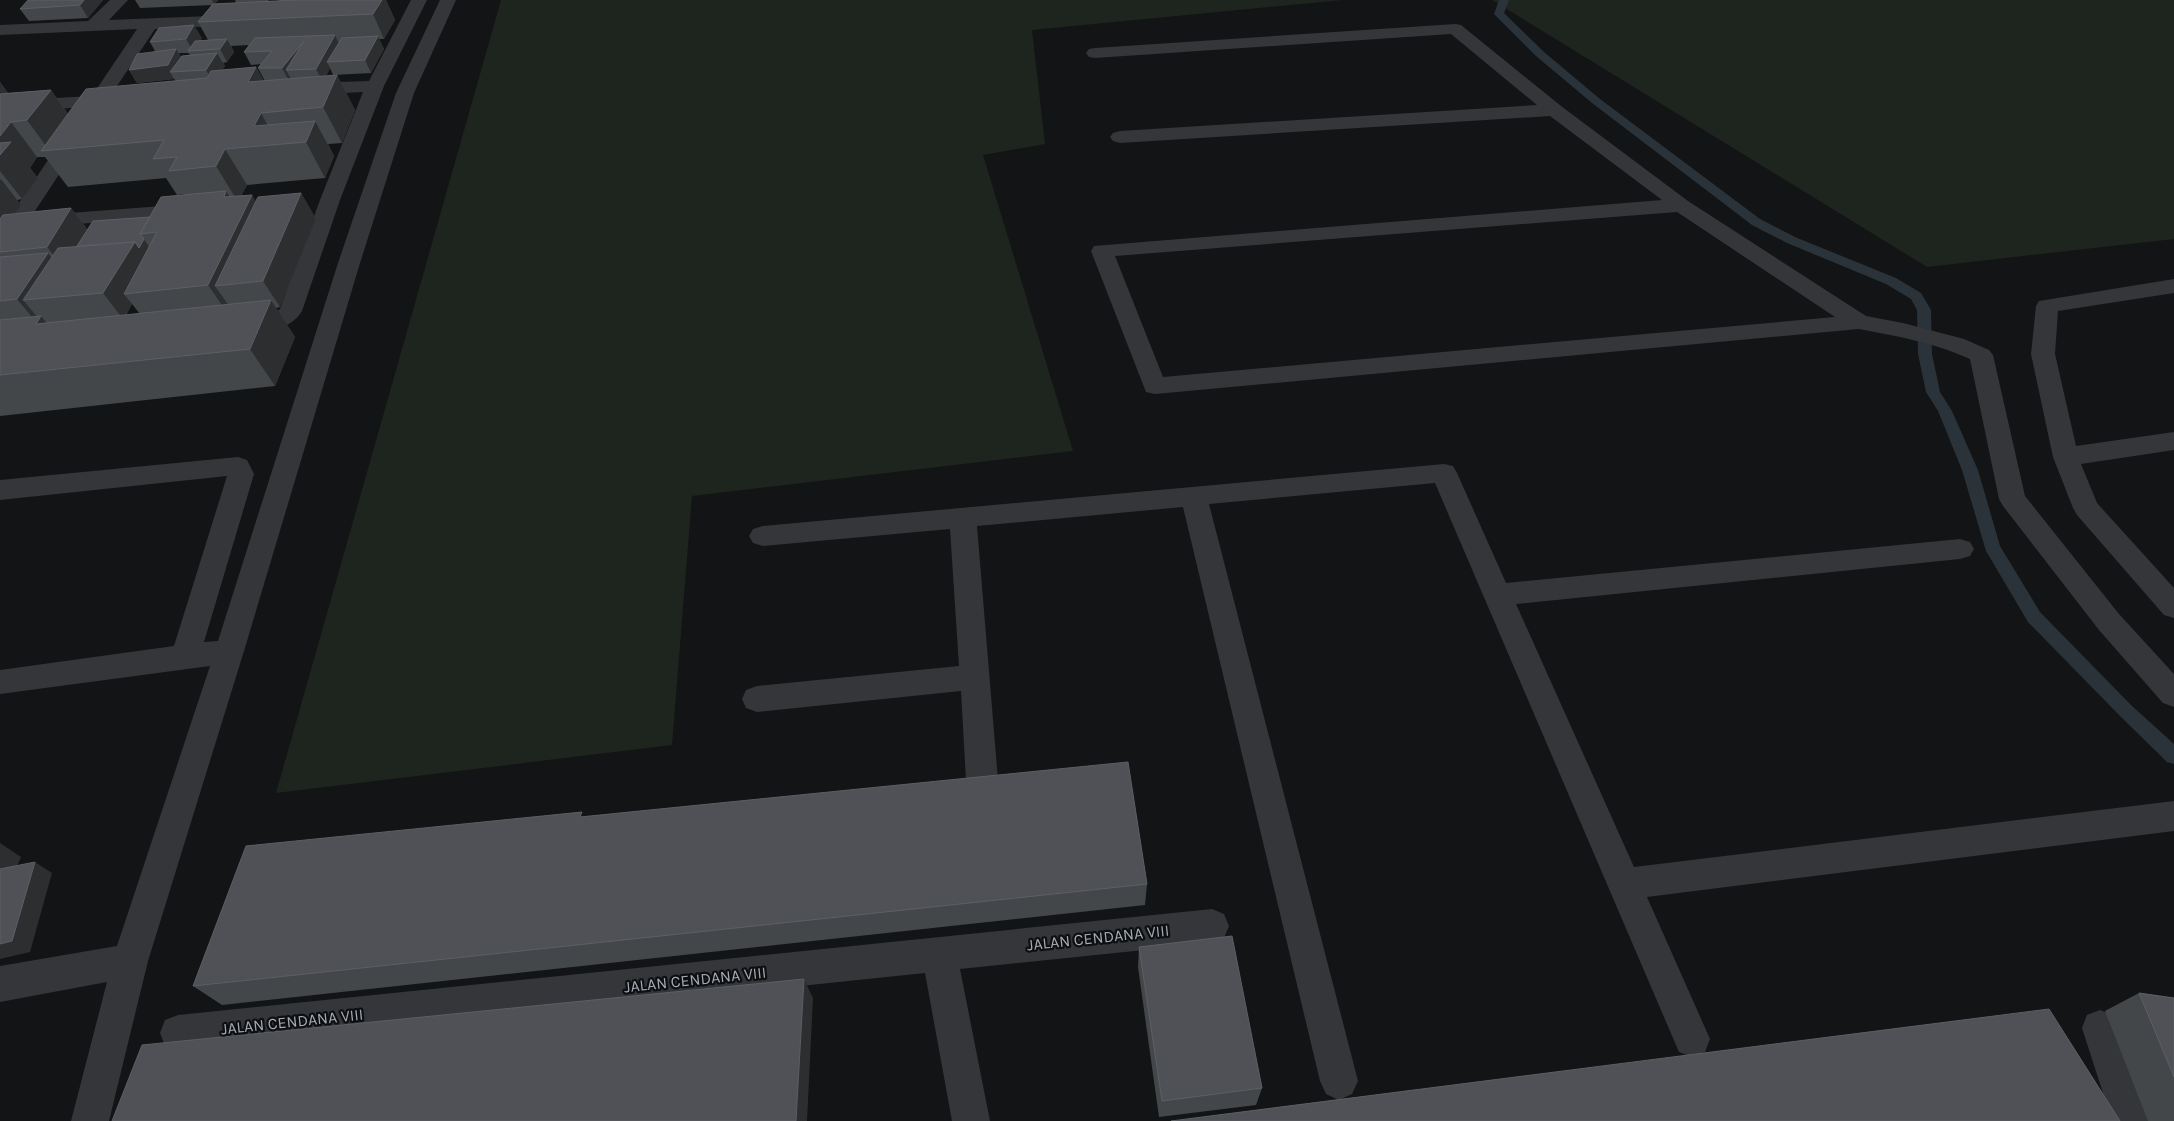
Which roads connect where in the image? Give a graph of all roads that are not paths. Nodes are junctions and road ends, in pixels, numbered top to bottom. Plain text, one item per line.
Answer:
1 (120, 0) edge
2 (448, 0) edge
3 (408, 8) edge
4 (248, 19) edge
5 (150, 24) junction
6 (93, 26) junction
7 (0, 30) edge
8 (1095, 53) dead end
9 (375, 86) junction
10 (286, 90) edge
11 (137, 98) edge
12 (98, 101) junction
13 (0, 108) edge
14 (1554, 110) junction
15 (1120, 137) dead end
16 (1681, 205) junction
17 (213, 208) edge
18 (17, 222) junction
19 (0, 247) edge
20 (2174, 286) edge
21 (1859, 322) junction
22 (228, 326) edge
23 (2174, 441) edge
24 (2066, 457) junction
25 (0, 490) edge
26 (1194, 496) junction
27 (963, 518) junction
28 (763, 536) dead end
29 (1960, 549) dead end
30 (1498, 595) junction
31 (2174, 607) edge
32 (230, 651) junction
33 (184, 657) junction
34 (974, 677) junction
35 (0, 682) edge
36 (2174, 694) edge
37 (758, 699) dead end
38 (982, 780) edge
39 (2174, 816) edge
40 (1624, 884) junction
41 (1212, 926) dead end
42 (939, 954) junction
43 (130, 961) junction
44 (0, 984) edge
45 (2100, 1028) dead end
46 (178, 1033) dead end
47 (1692, 1039) dead end
48 (1339, 1081) dead end
49 (90, 1121) edge
50 (971, 1121) edge
51 (2131, 1121) edge

1 - 6 street
2 - 32 street
3 - 9 street
4 - 5 street
5 - 6 street
5 - 12 street
6 - 7 street
8 - 14 street
9 - 10 street
9 - 22 street
11 - 12 street
12 - 13 street
12 - 18 street
14 - 15 street
14 - 16 street
16 - 21 street
16 - 21 street
17 - 18 street
18 - 19 street
20 - 24 street
21 - 36 street
23 - 24 street
24 - 31 street
25 - 33 street
26 - 27 street
26 - 30 street
26 - 48 street
27 - 28 street
27 - 34 street
29 - 30 street
30 - 40 street
32 - 33 street
32 - 43 street
33 - 35 street
34 - 37 street
34 - 38 street
39 - 40 street
40 - 47 street
41 - 42 street, JALAN CENDANA VIII
42 - 46 street, JALAN CENDANA VIII
42 - 50 street
43 - 44 street
43 - 49 street
45 - 51 street

